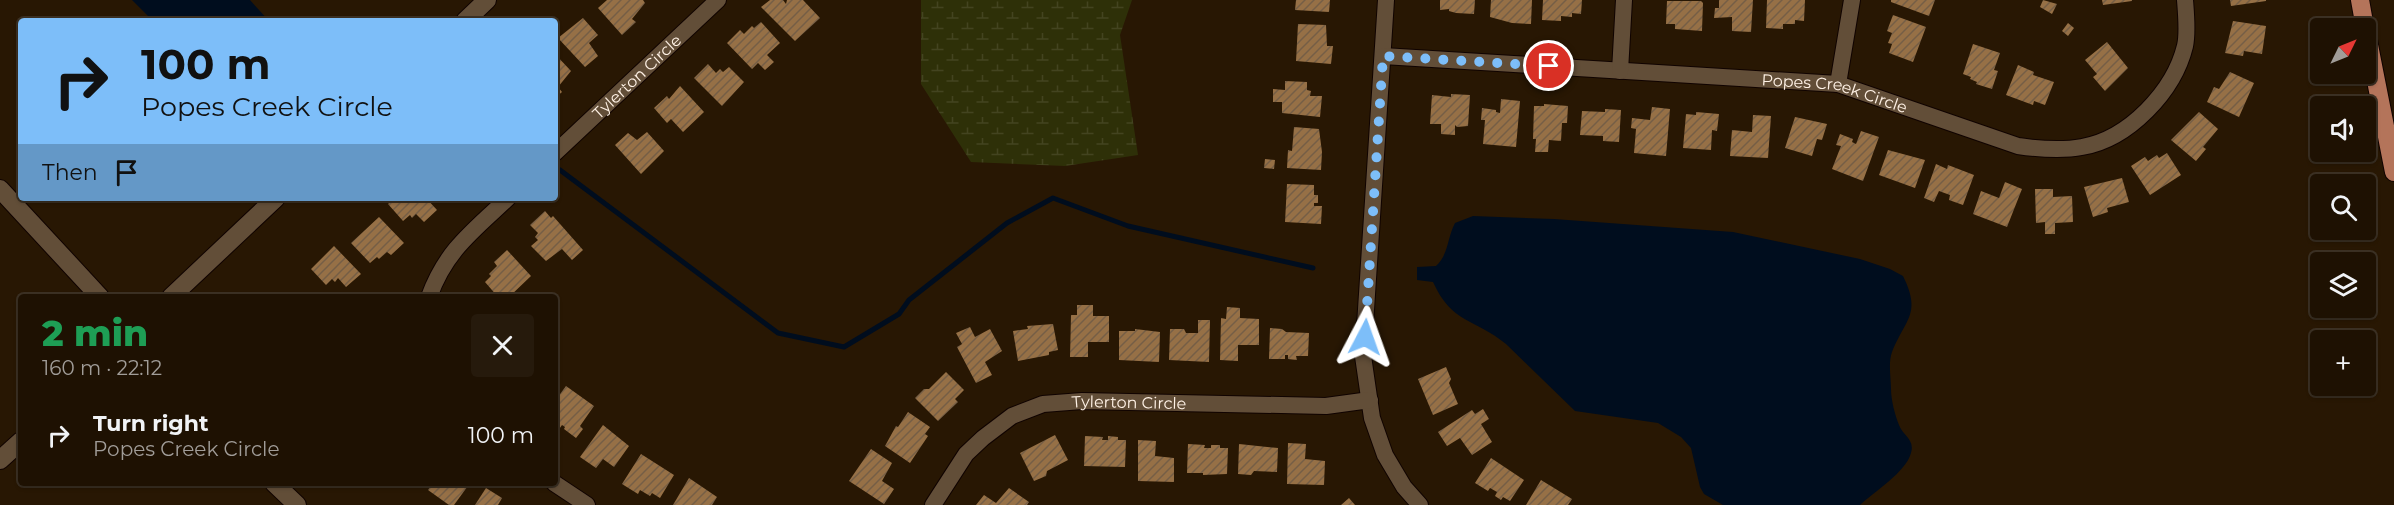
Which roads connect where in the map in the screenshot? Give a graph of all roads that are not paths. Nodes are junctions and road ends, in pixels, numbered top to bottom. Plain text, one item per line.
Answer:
1 (487, 0) edge
2 (718, 0) edge
3 (1386, 0) edge
4 (1624, 0) edge
5 (1852, 0) edge
6 (2185, 0) edge
7 (2360, 0) edge
8 (468, 18) edge
9 (2363, 18) edge
10 (1383, 56) junction
11 (1620, 71) junction
12 (2376, 83) edge
13 (1838, 84) junction
14 (558, 150) edge
15 (2394, 172) edge
16 (0, 189) edge
17 (273, 201) edge
18 (505, 201) edge
19 (97, 294) edge
20 (174, 294) edge
21 (430, 294) edge
22 (1370, 400) junction
23 (18, 444) edge
24 (0, 460) edge
25 (277, 486) edge
26 (558, 486) edge
27 (297, 505) edge
28 (587, 505) edge
29 (933, 505) edge
30 (1420, 505) edge

1 - 8 street
2 - 14 street, Tylerton Circle
3 - 10 street
4 - 11 street
5 - 13 street
6 - 13 street, Popes Creek Circle
7 - 9 main road
10 - 11 street, Popes Creek Circle
10 - 22 street
11 - 13 street, Popes Creek Circle
12 - 15 main road
16 - 19 street
17 - 20 street
18 - 21 street
22 - 29 street, Tylerton Circle
22 - 30 street
23 - 24 street
25 - 27 street
26 - 28 street

